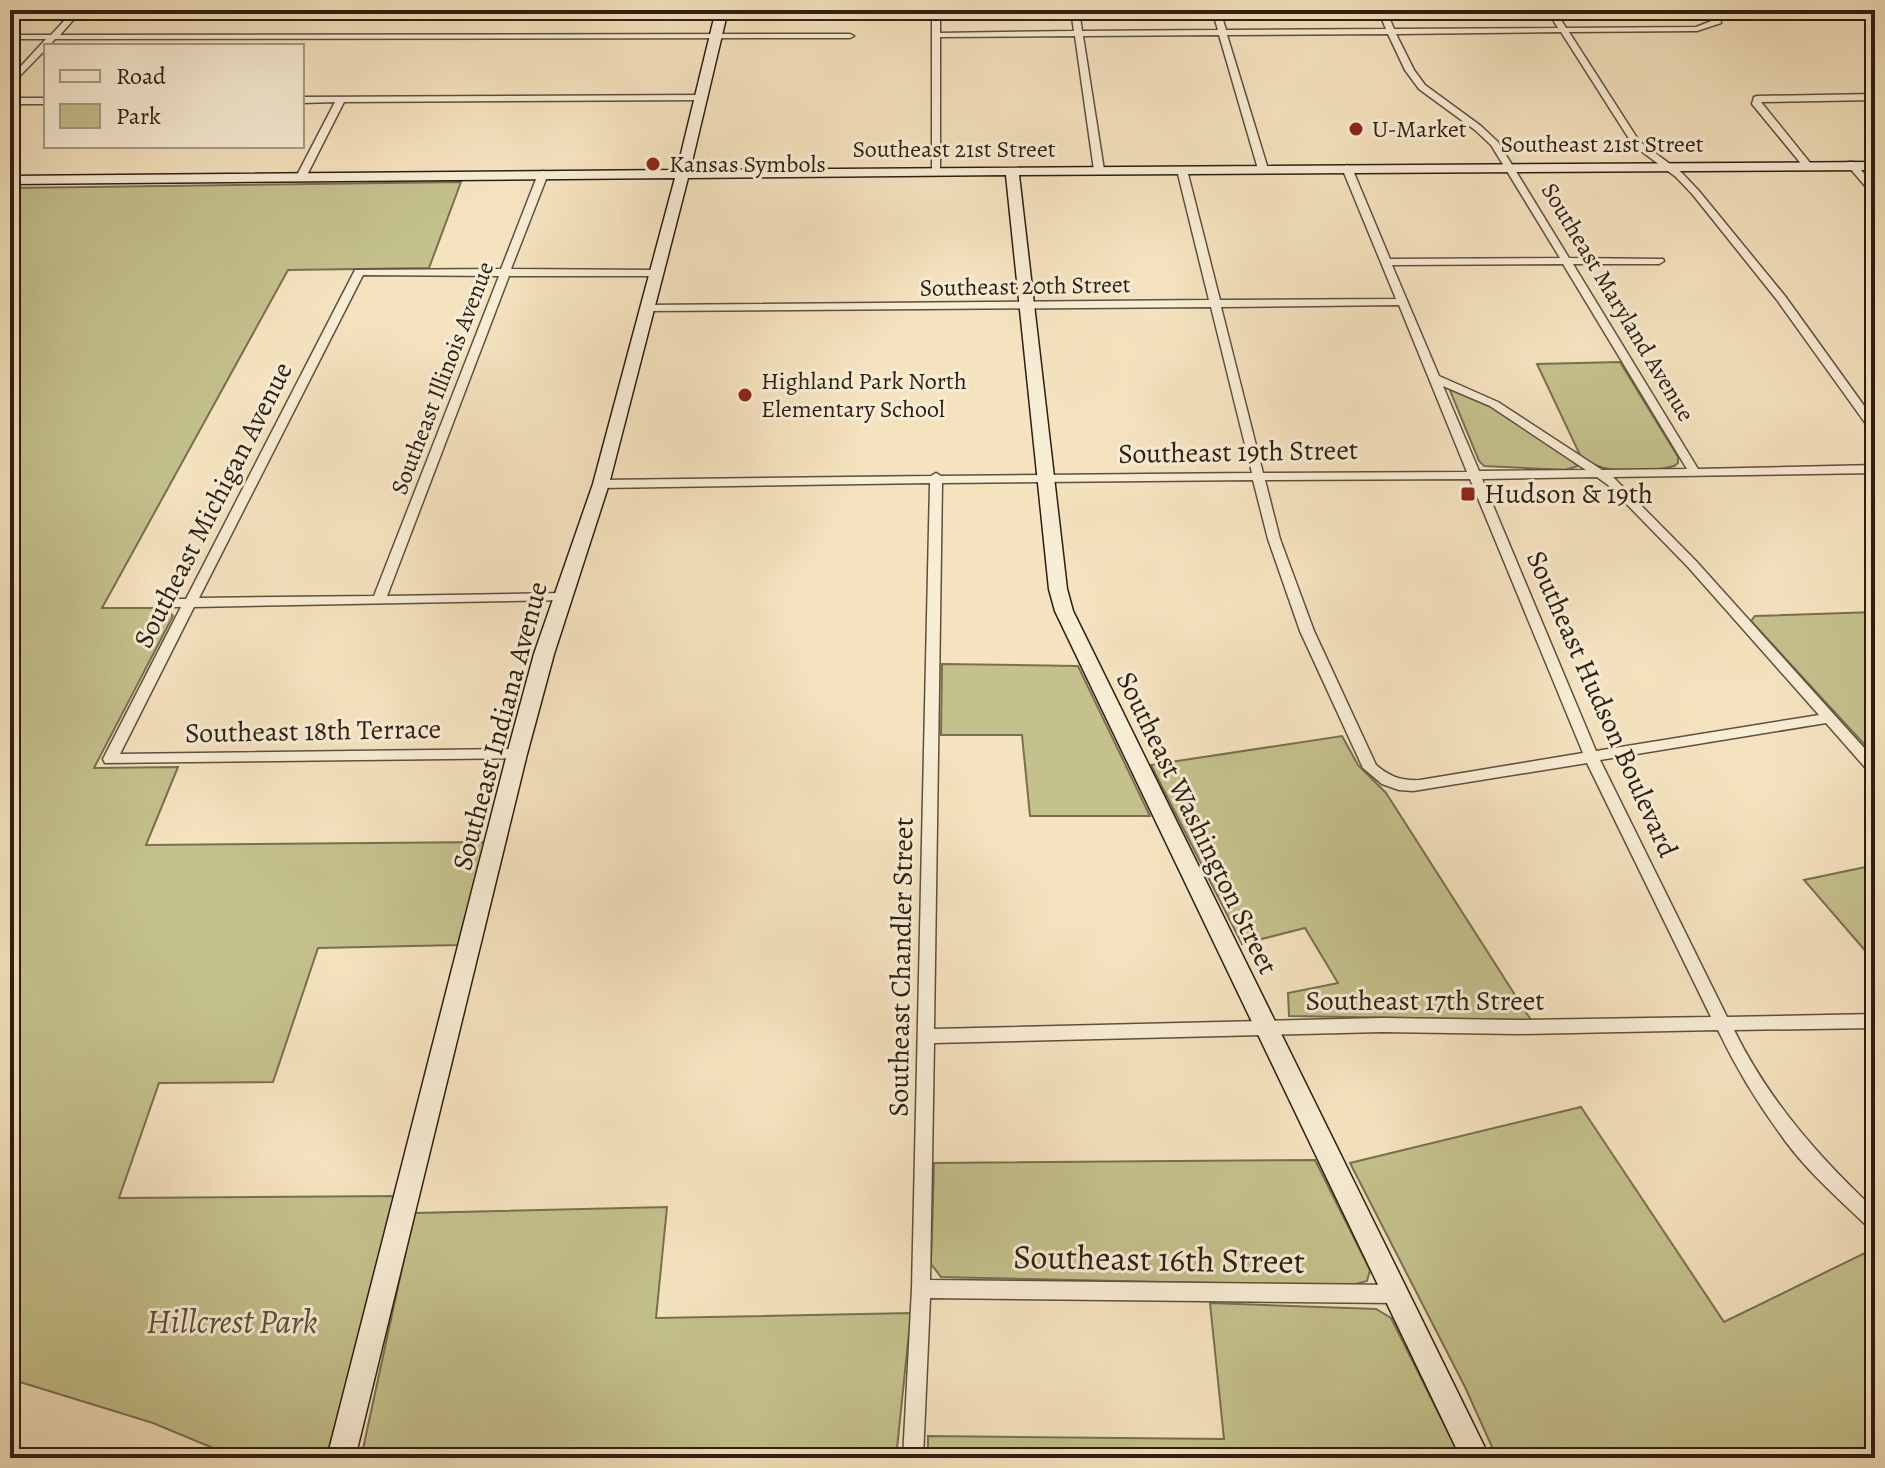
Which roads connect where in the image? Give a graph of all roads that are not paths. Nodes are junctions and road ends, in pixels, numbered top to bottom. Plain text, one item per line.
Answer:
1 (78, 10) edge
2 (722, 10) edge
3 (936, 10) edge
4 (1075, 10) edge
5 (1216, 10) edge
6 (1382, 10) edge
7 (1551, 10) edge
8 (1715, 10) edge
9 (1564, 29) junction
10 (1392, 32) junction
11 (1223, 33) junction
12 (1079, 34) junction
13 (716, 35) junction
14 (935, 35) junction
15 (850, 36) dead end
16 (10, 37) edge
17 (52, 37) junction
18 (46, 44) edge
19 (44, 46) edge
20 (10, 83) edge
21 (1875, 97) edge
22 (701, 98) junction
23 (304, 100) edge
24 (341, 100) junction
25 (10, 101) edge
26 (44, 101) edge
27 (1806, 164) junction
28 (1851, 164) junction
29 (1875, 164) edge
30 (1665, 165) junction
31 (1510, 167) junction
32 (1347, 168) junction
33 (1263, 169) junction
34 (1099, 170) junction
35 (1182, 170) junction
36 (935, 171) junction
37 (1012, 171) junction
38 (683, 173) junction
39 (543, 174) junction
40 (301, 177) junction
41 (10, 180) edge
42 (1875, 192) edge
43 (1567, 261) junction
44 (1659, 261) dead end
45 (1385, 262) junction
46 (507, 272) junction
47 (656, 273) junction
48 (1402, 302) junction
49 (1216, 304) junction
50 (1028, 307) junction
51 (648, 308) junction
52 (1434, 378) junction
53 (1875, 429) edge
54 (1875, 469) edge
55 (1474, 473) junction
56 (1695, 473) junction
57 (1597, 474) junction
58 (1259, 476) junction
59 (936, 477) junction
60 (1046, 478) junction
61 (601, 484) junction
62 (562, 597) junction
63 (380, 598) junction
64 (191, 602) junction
65 (164, 603) dead end
66 (1829, 718) junction
67 (517, 754) junction
68 (1592, 758) junction
69 (110, 759) joint
70 (1875, 769) edge
71 (1875, 1021) edge
72 (1721, 1022) junction
73 (1267, 1028) junction
74 (927, 1036) junction
75 (1875, 1222) edge
76 (921, 1289) junction
77 (1396, 1294) junction
78 (341, 1458) edge
79 (913, 1458) edge
80 (1476, 1458) edge

1 - 17 street
2 - 13 street, Southeast Indiana Avenue
3 - 14 street
4 - 12 street
5 - 11 street
6 - 10 street, Southeast Maryland Avenue
7 - 9 street
8 - 9 street
9 - 10 street
9 - 30 street
10 - 11 street
10 - 31 street, Southeast Maryland Avenue
11 - 12 street
11 - 33 street
12 - 14 street
12 - 34 street
13 - 15 street
13 - 17 street
13 - 22 street, Southeast Indiana Avenue
14 - 36 street
16 - 17 street
17 - 18 street
19 - 20 street
21 - 27 street
22 - 24 street
22 - 38 street, Southeast Indiana Avenue
23 - 24 street
24 - 40 street
25 - 26 street
27 - 28 street, Southeast 21st Street
27 - 30 street, Southeast 21st Street
28 - 29 street, Southeast 21st Street
28 - 42 street
30 - 31 street, Southeast 21st Street
30 - 53 street
31 - 32 street, Southeast 21st Street
31 - 43 street, Southeast Maryland Avenue
32 - 33 street, Southeast 21st Street
32 - 45 street, Southeast Hudson Boulevard
33 - 35 street, Southeast 21st Street
34 - 35 street, Southeast 21st Street
34 - 37 street, Southeast 21st Street
35 - 49 street
36 - 37 street, Southeast 21st Street
36 - 38 street, Southeast 21st Street
37 - 50 street, Southeast Washington Street
38 - 39 street, Southeast 21st Street
38 - 47 street, Southeast Indiana Avenue
39 - 40 street, Southeast 21st Street
39 - 46 street, Southeast Illinois Avenue
40 - 41 street, Southeast 21st Street
43 - 44 street
43 - 45 street
43 - 56 street, Southeast Maryland Avenue
45 - 48 street, Southeast Hudson Boulevard
46 - 47 street
46 - 63 street, Southeast Illinois Avenue
46 - 64 street, Southeast Michigan Avenue
47 - 51 street, Southeast Indiana Avenue
48 - 49 street, Southeast 20th Street
48 - 52 street, Southeast Hudson Boulevard
49 - 50 street, Southeast 20th Street
49 - 58 street
50 - 51 street, Southeast 20th Street
50 - 60 street, Southeast Washington Street
51 - 61 street, Southeast Indiana Avenue
52 - 55 street, Southeast Hudson Boulevard
52 - 57 street
54 - 56 street, Southeast 19th Street
55 - 57 street, Southeast 19th Street
55 - 58 street, Southeast 19th Street
55 - 68 street, Southeast Hudson Boulevard
56 - 57 street, Southeast 19th Street
57 - 66 street
58 - 60 street, Southeast 19th Street
58 - 68 street
59 - 60 street, Southeast 19th Street
59 - 61 street, Southeast 19th Street
59 - 74 street, Southeast Chandler Street
60 - 73 street, Southeast Washington Street
61 - 62 street, Southeast Indiana Avenue
62 - 63 street
62 - 67 street, Southeast Indiana Avenue
63 - 64 street
64 - 65 street
64 - 69 street, Southeast Michigan Avenue
66 - 68 street
66 - 70 street
67 - 69 street, Southeast 18th Terrace
67 - 78 street, Southeast Indiana Avenue
68 - 72 street, Southeast Hudson Boulevard
71 - 72 street, Southeast 17th Street
72 - 73 street, Southeast 17th Street
72 - 75 street, Southeast Hudson Boulevard
73 - 74 street, Southeast 17th Street
73 - 77 street, Southeast Washington Street
74 - 76 street, Southeast Chandler Street
76 - 77 street, Southeast 16th Street
76 - 79 street, Southeast Chandler Street
77 - 80 street, Southeast Washington Street

